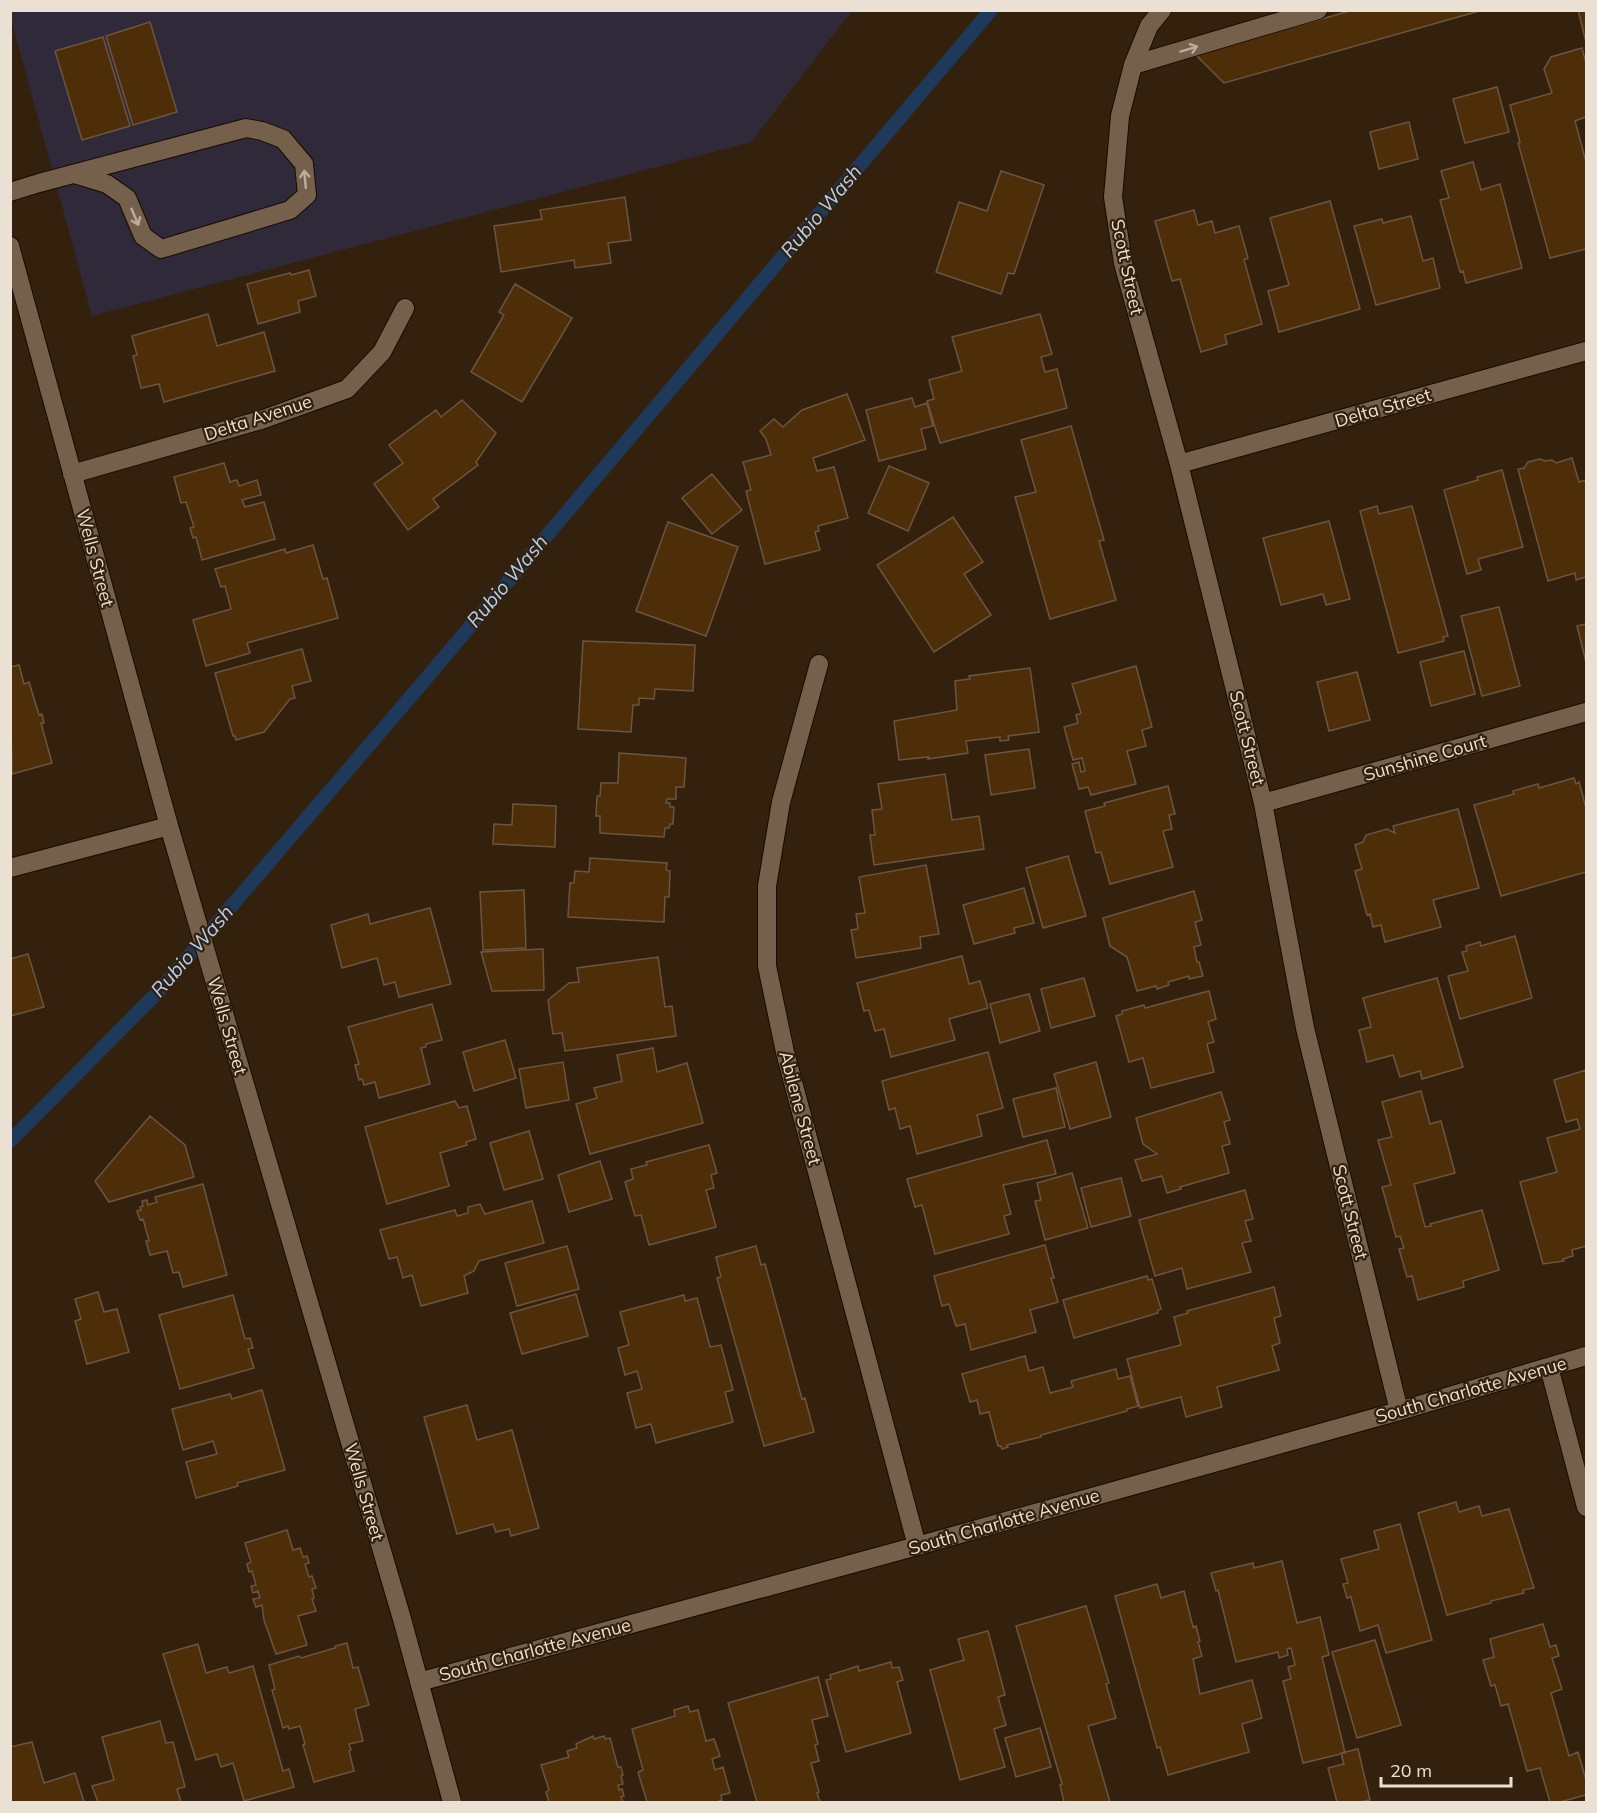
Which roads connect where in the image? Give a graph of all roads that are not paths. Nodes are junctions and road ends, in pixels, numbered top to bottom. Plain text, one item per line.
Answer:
1 (1162, 10) edge
2 (1318, 10) edge
3 (1133, 65) junction
4 (74, 174) junction
5 (10, 192) edge
6 (10, 246) edge
7 (405, 308) dead end
8 (1587, 351) edge
9 (1179, 464) junction
10 (72, 474) junction
11 (819, 664) dead end
12 (1587, 712) edge
13 (1263, 803) junction
14 (169, 826) junction
15 (10, 868) edge
16 (1587, 1356) edge
17 (1549, 1367) junction
18 (1399, 1411) junction
19 (1587, 1507) edge
20 (917, 1546) junction
21 (419, 1683) junction
22 (452, 1803) edge

1 - 3 street, Scott Street
3 -> 2 street
3 - 9 street, Scott Street
4 -> 4 street
4 - 5 street
6 - 10 street, Wells Street
7 - 10 street, Delta Avenue
8 - 9 street, Delta Street
9 - 13 street, Scott Street
10 - 14 street, Wells Street
11 - 20 street, Abilene Street
12 - 13 street, Sunshine Court
13 - 18 street, Scott Street
14 - 15 street
14 - 21 street, Wells Street
16 - 17 street, South Charlotte Avenue
17 - 18 street, South Charlotte Avenue
17 - 19 street
18 - 20 street, South Charlotte Avenue
20 - 21 street, South Charlotte Avenue
21 - 22 street, Wells Street

